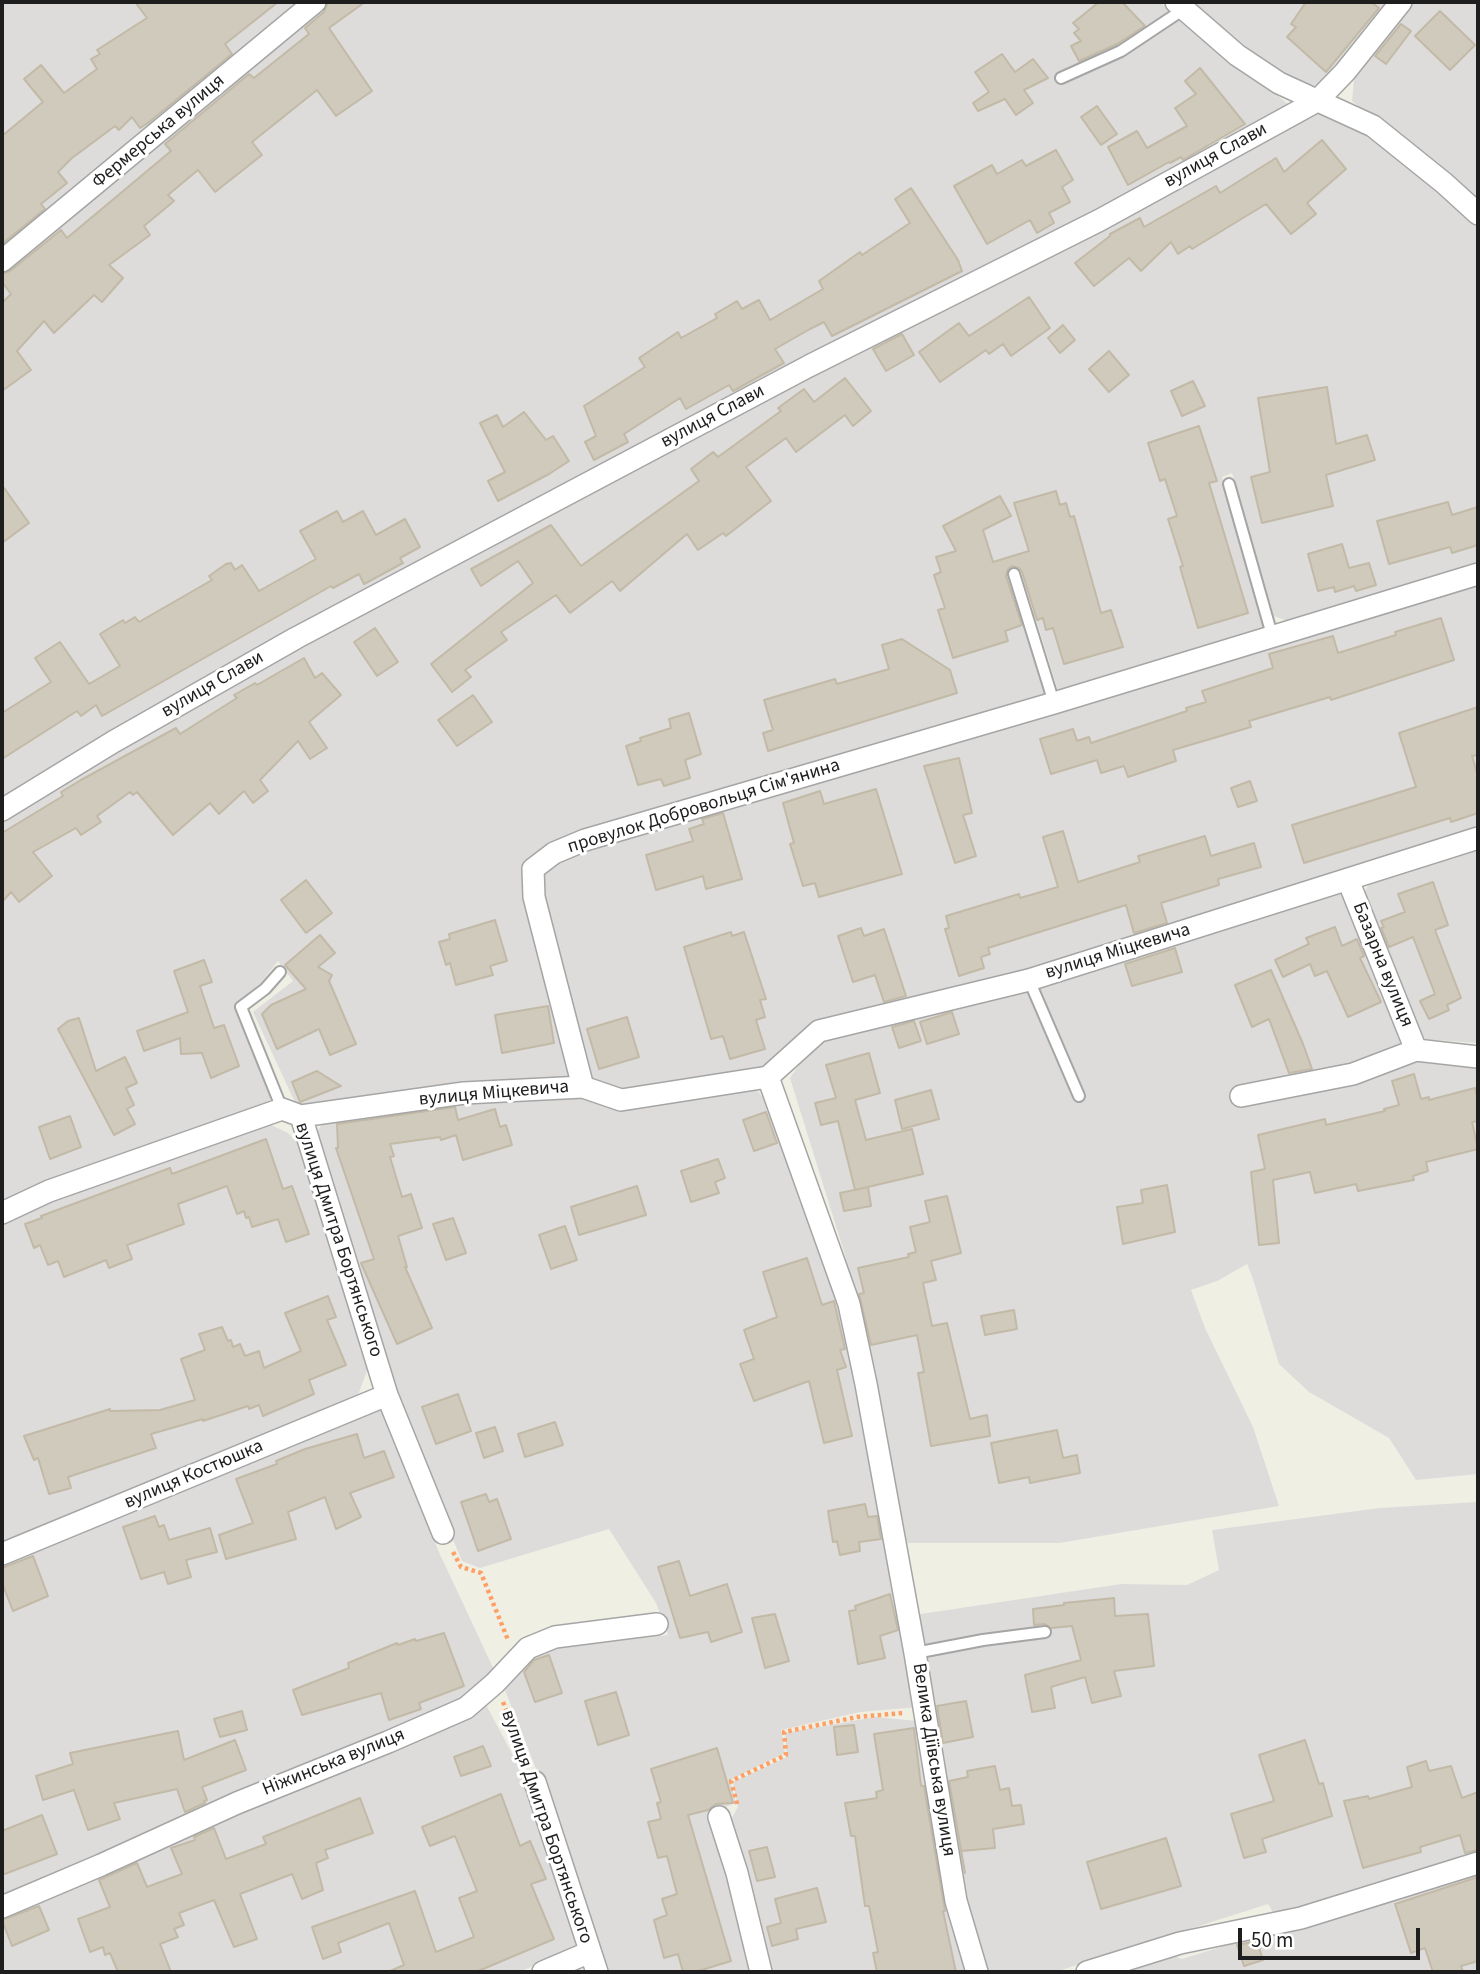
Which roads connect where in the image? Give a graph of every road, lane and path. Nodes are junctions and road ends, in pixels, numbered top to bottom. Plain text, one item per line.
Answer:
1 (315, 2) edge
2 (1401, 2) edge
3 (1180, 6) edge
4 (1061, 78) dead end
5 (1317, 101) junction
6 (1478, 214) edge
7 (2, 261) edge
8 (1229, 484) dead end
9 (1014, 574) dead end
10 (1478, 574) edge
11 (1272, 635) junction
12 (1054, 703) junction
13 (2, 810) edge
14 (1478, 838) edge
15 (1348, 880) junction
16 (280, 972) dead end
17 (1029, 980) junction
18 (1416, 1050) junction
19 (1478, 1057) edge
20 (768, 1077) junction
21 (583, 1087) junction
22 (1241, 1096) dead end
23 (1079, 1097) dead end
24 (291, 1112) junction
25 (2, 1213) edge
26 (387, 1395) junction
27 (443, 1533) dead end
28 (2, 1554) edge
29 (461, 1567) dead end
30 (657, 1624) dead end
31 (1045, 1632) dead end
32 (505, 1635) dead end
33 (915, 1653) junction
34 (495, 1683) junction
35 (924, 1712) junction
36 (535, 1782) joint
37 (719, 1817) joint
38 (1478, 1863) edge
39 (2, 1907) edge
40 (590, 1952) junction
41 (543, 1972) edge
42 (597, 1972) edge
43 (761, 1972) edge
44 (977, 1972) edge
45 (1087, 1972) edge

1 - 7 street, Фермерська вулиця
2 - 5 street, вулиця Слави
3 - 4 lane
3 - 5 street
5 - 6 street
5 - 13 street, вулиця Слави
8 - 11 lane
9 - 12 lane
10 - 11 street, провулок Добровольця Сім'янина
11 - 12 street, провулок Добровольця Сім'янина
12 - 21 street, провулок Добровольця Сім'янина
14 - 15 street, вулиця Міцкевича
15 - 17 street, вулиця Міцкевича
15 - 18 street, Базарна вулиця
16 - 24 lane, вулиця Дмитра Бортянського
17 - 20 street, вулиця Міцкевича
17 - 23 lane
18 - 19 street, Базарна вулиця
18 - 22 street, Базарна вулиця
20 - 21 street, вулиця Міцкевича
20 - 33 street, Велика Діївська вулиця
21 - 24 street, вулиця Міцкевича
24 - 25 street, вулиця Міцкевича
24 - 26 street, вулиця Дмитра Бортянського
26 - 27 street, вулиця Дмитра Бортянського
26 - 28 street, вулиця Костюшка
29 - 32 path
30 - 34 street, Ніжинська вулиця
31 - 33 lane
33 - 35 street, Велика Діївська вулиця
34 - 36 path, вулиця Дмитра Бортянського
34 - 39 street, Ніжинська вулиця
35 - 37 path
35 - 44 street, Велика Діївська вулиця
36 - 40 street, вулиця Дмитра Бортянського
37 - 43 street
38 - 45 street
40 - 41 street
40 - 42 street, вулиця Дмитра Бортянського

